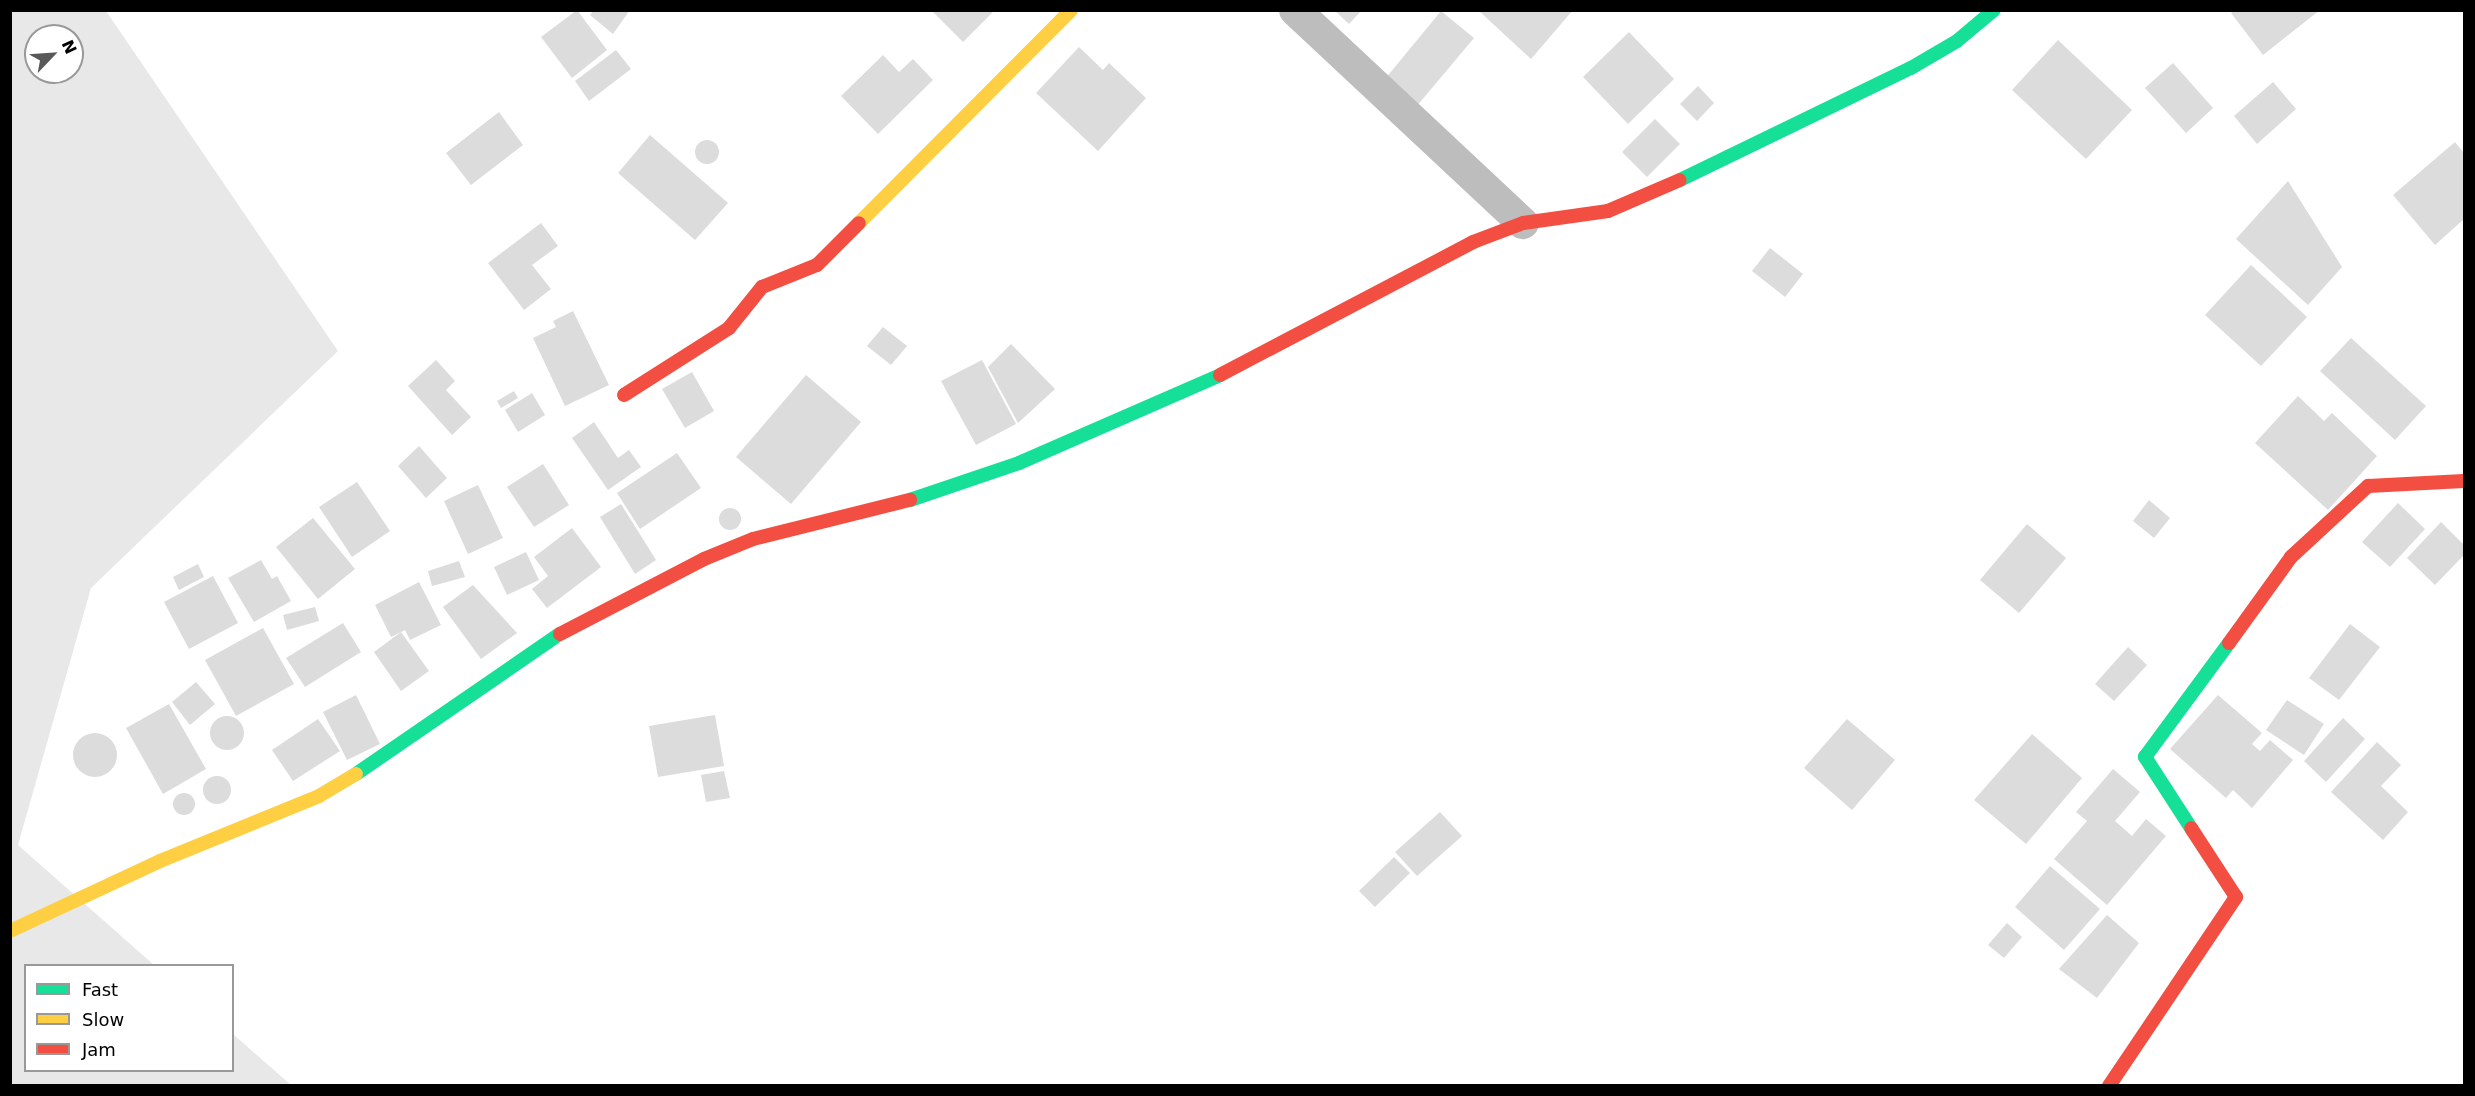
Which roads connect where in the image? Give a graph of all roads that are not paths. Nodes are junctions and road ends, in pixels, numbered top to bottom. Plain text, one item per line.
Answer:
1 (1071, 10) edge
2 (1295, 10) edge
3 (1994, 10) edge
4 (1523, 223) junction
5 (624, 395) dead end
6 (2464, 482) edge
7 (10, 931) edge
8 (2109, 1086) edge

1 - 5 street
2 - 4 street
3 - 4 street
4 - 7 street
6 - 8 street

